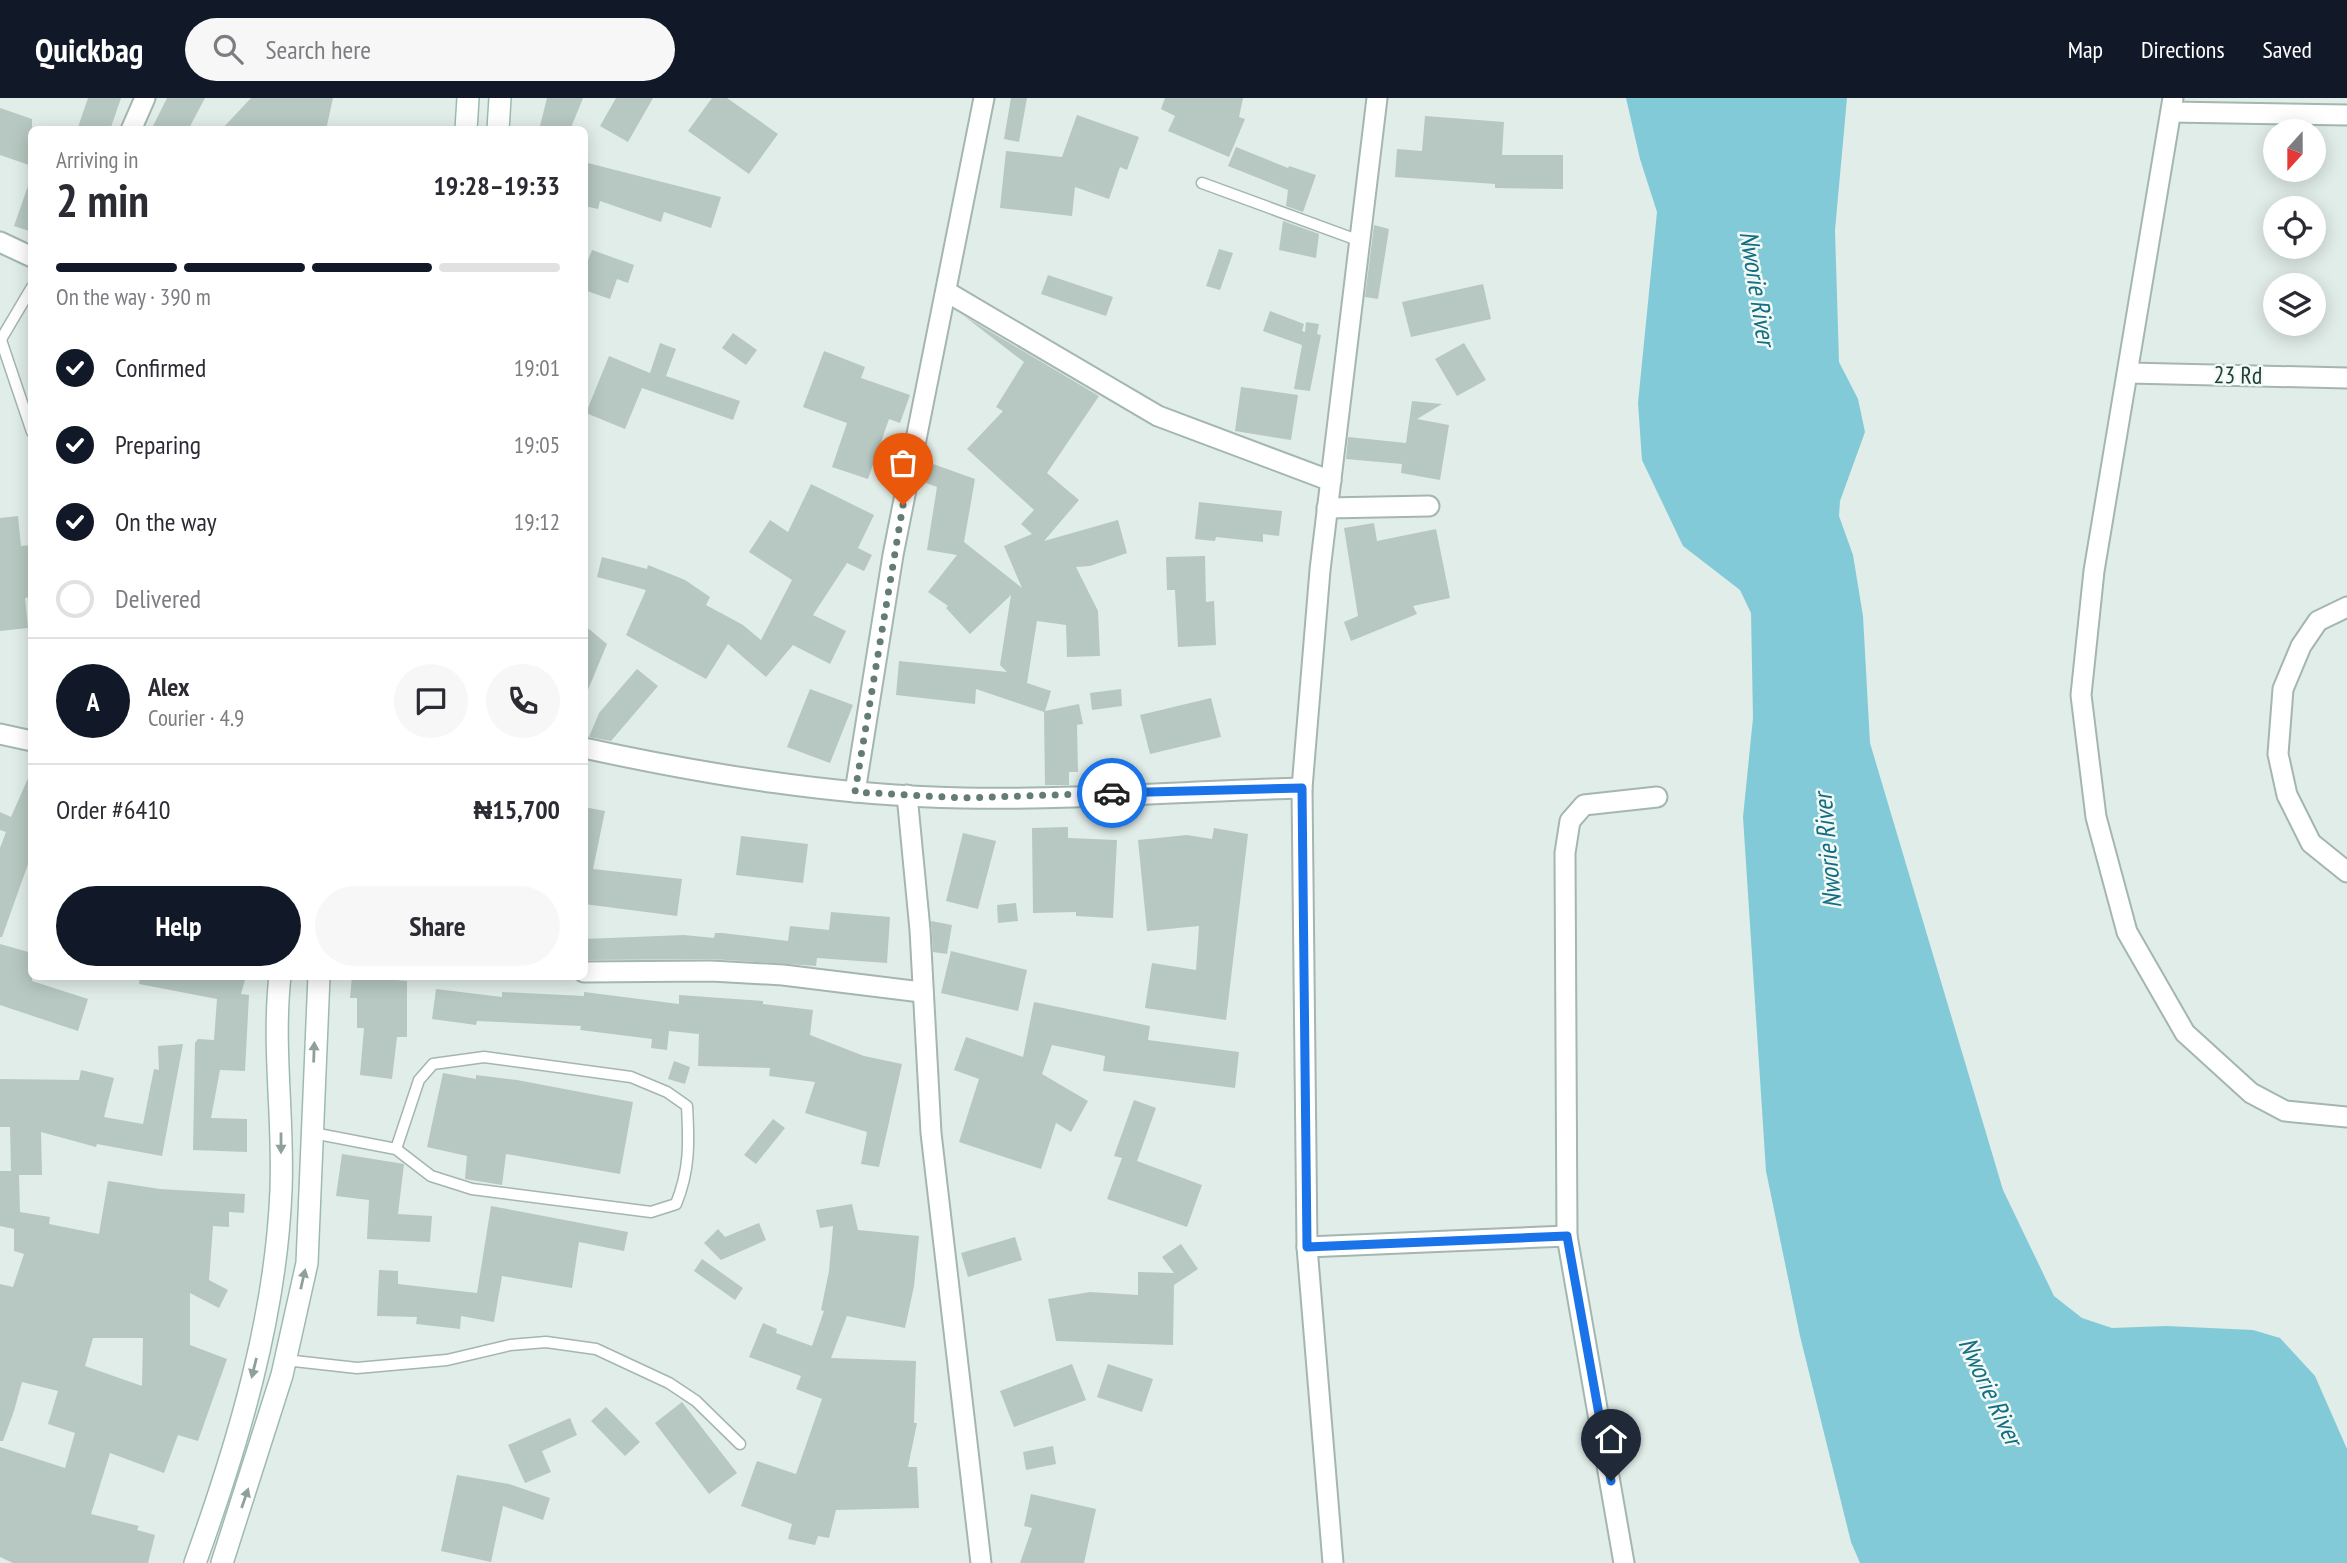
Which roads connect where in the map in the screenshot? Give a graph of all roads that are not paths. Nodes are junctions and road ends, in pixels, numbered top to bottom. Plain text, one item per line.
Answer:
1 (145, 98) edge
2 (468, 98) edge
3 (500, 98) edge
4 (984, 98) edge
5 (1377, 98) edge
6 (2172, 105) edge
7 (2347, 114) edge
8 (133, 126) edge
9 (466, 126) edge
10 (498, 126) edge
11 (1202, 184) dead end
12 (1360, 241) junction
13 (0, 242) edge
14 (28, 255) edge
15 (947, 292) junction
16 (28, 294) edge
17 (0, 341) edge
18 (2129, 373) junction
19 (2347, 378) edge
20 (28, 421) edge
21 (1331, 481) junction
22 (1429, 506) dead end
23 (1327, 508) junction
24 (2347, 607) edge
25 (0, 734) edge
26 (28, 740) edge
27 (588, 749) edge
28 (1302, 788) junction
29 (855, 792) junction
30 (907, 795) junction
31 (1657, 797) dead end
32 (2347, 872) edge
33 (588, 972) edge
34 (280, 980) edge
35 (318, 980) edge
36 (921, 992) junction
37 (2347, 1117) edge
38 (313, 1133) junction
39 (396, 1149) junction
40 (1567, 1236) junction
41 (1307, 1247) junction
42 (285, 1360) junction
43 (740, 1444) dead end
44 (195, 1563) edge
45 (222, 1563) edge
46 (981, 1563) edge
47 (1333, 1563) edge
48 (1624, 1563) edge

1 - 8 street
2 - 9 main road
3 - 10 main road
4 - 15 street
5 - 12 street
6 - 7 street
6 - 18 street
11 - 12 lane
12 - 21 street
13 - 14 street
15 - 21 street
15 - 29 street
16 - 17 lane
17 - 20 lane
18 - 19 street, 23 Rd
18 - 37 street
21 - 23 street
22 - 23 street
23 - 28 street
24 - 32 street
25 - 26 street
27 - 29 street
28 - 30 street
28 - 41 street
29 - 30 street
30 - 36 street
31 - 40 street
33 - 36 street
34 -> 44 main road
38 -> 35 main road
36 - 46 street
38 - 39 lane
42 -> 38 main road
39 - 39 lane
40 - 41 street
40 - 48 street
41 - 47 street
42 - 43 lane
45 -> 42 main road

